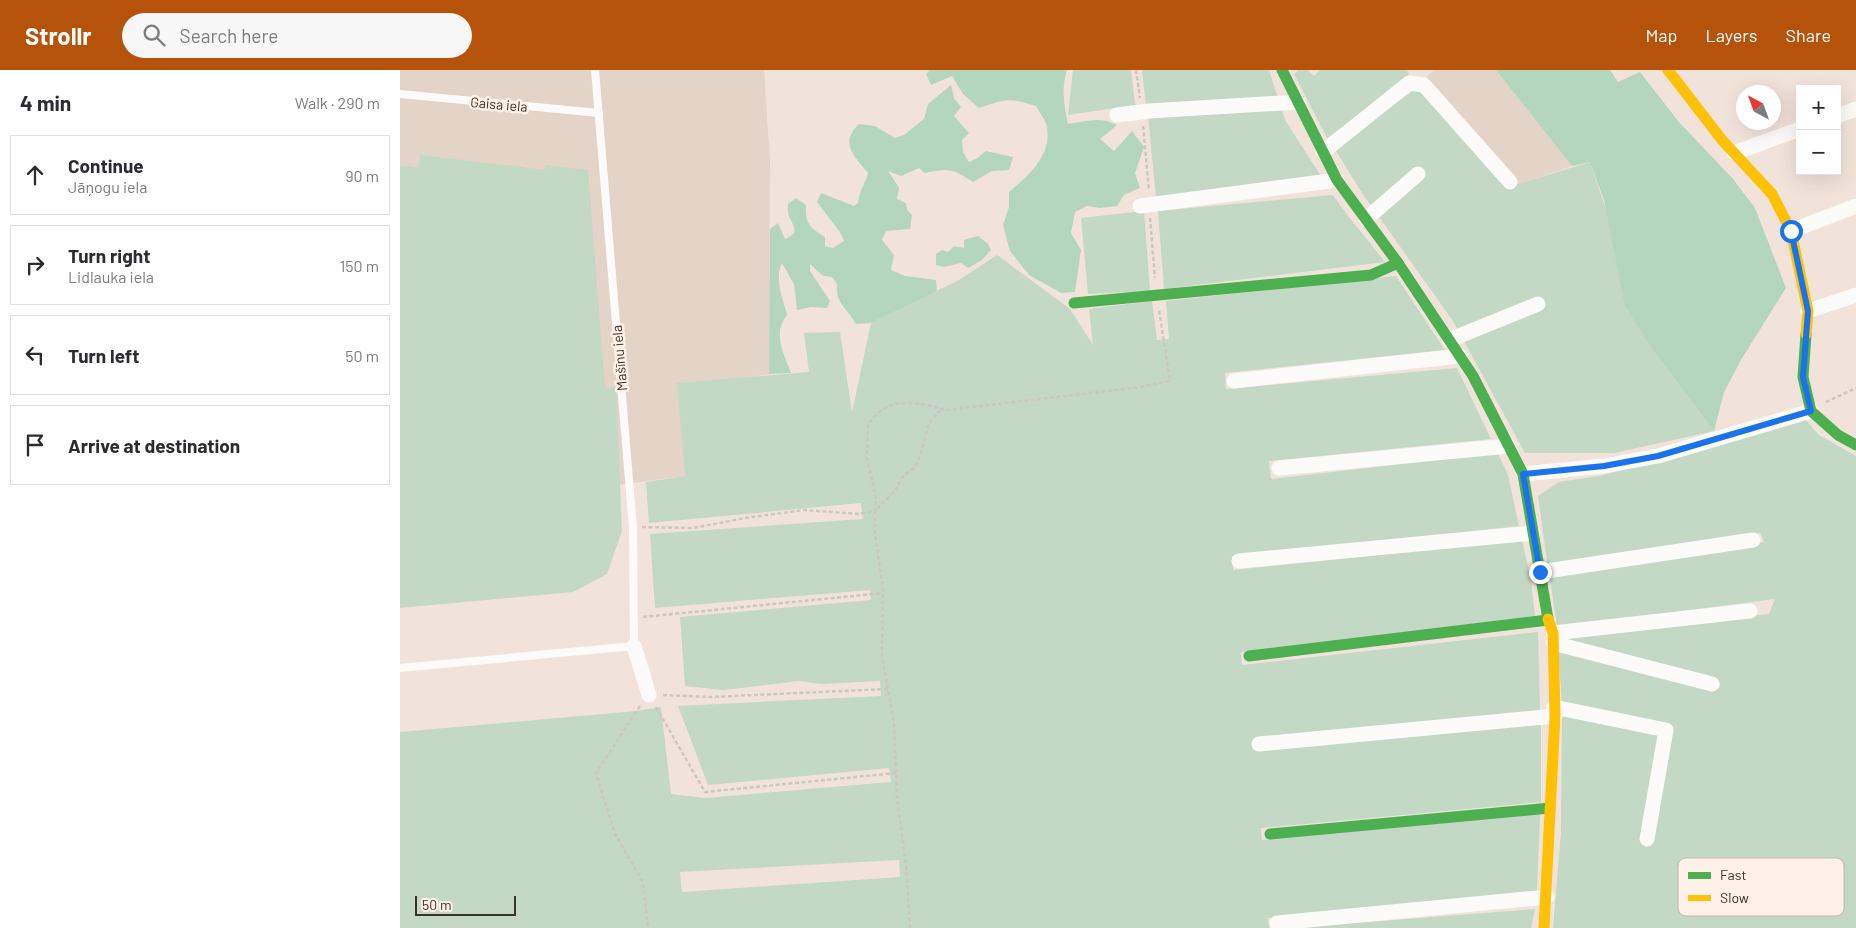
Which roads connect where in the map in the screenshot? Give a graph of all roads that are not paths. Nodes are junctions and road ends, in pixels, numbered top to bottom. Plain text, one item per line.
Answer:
1 (595, 70) edge
2 (1282, 70) edge
3 (1675, 72) edge
4 (400, 94) edge
5 (1298, 102) junction
6 (1856, 109) edge
7 (599, 113) junction
8 (1117, 115) dead end
9 (1841, 115) edge
10 (1797, 130) edge
11 (1323, 152) junction
12 (1734, 153) junction
13 (1418, 174) dead end
14 (1337, 180) junction
15 (1510, 182) dead end
16 (1145, 205) road end
17 (1856, 206) edge
18 (1366, 220) junction
19 (1791, 231) junction
20 (1398, 263) junction
21 (1856, 295) edge
22 (1074, 303) dead end
23 (1538, 304) dead end
24 (1808, 311) junction
25 (1449, 340) junction
26 (1460, 356) junction
27 (1234, 381) dead end
28 (1811, 411) junction
29 (1856, 445) edge
30 (1509, 446) junction
31 (1280, 468) dead end
32 (1523, 474) junction
33 (1533, 533) junction
34 (1753, 540) dead end
35 (1239, 562) dead end
36 (1540, 572) junction
37 (1750, 611) dead end
38 (1551, 632) junction
39 (634, 646) junction
40 (1249, 656) dead end
41 (400, 668) edge
42 (1712, 684) dead end
43 (649, 694) road end
44 (1555, 711) junction
45 (1259, 744) dead end
46 (1550, 808) junction
47 (1270, 834) dead end
48 (1648, 839) dead end
49 (1547, 898) junction
50 (1277, 924) dead end
51 (1544, 928) edge

1 - 7 lane, Mašīnu iela
2 - 5 street
3 - 12 street
4 - 7 lane, Gaisa iela
5 - 8 street
5 - 11 street
6 - 9 street
7 - 39 lane, Mašīnu iela
10 - 12 street
11 - 14 street
11 - 15 street
12 - 19 street
13 - 18 street
14 - 16 street
14 - 18 street
17 - 19 street
18 - 20 street
19 - 24 street
20 - 22 street
20 - 25 street
21 - 24 street
23 - 25 street
24 - 28 street
25 - 26 street
26 - 27 street
26 - 30 street
28 - 29 street
28 - 32 street
30 - 31 street
30 - 32 street
32 - 33 street
33 - 35 street
33 - 36 street
34 - 36 street
36 - 38 street
37 - 38 street
38 - 40 street
38 - 42 street
38 - 44 street
39 - 41 lane
39 - 43 street
44 - 45 street
44 - 46 street
44 - 48 street
46 - 47 street
46 - 49 street
49 - 50 street
49 - 51 street

